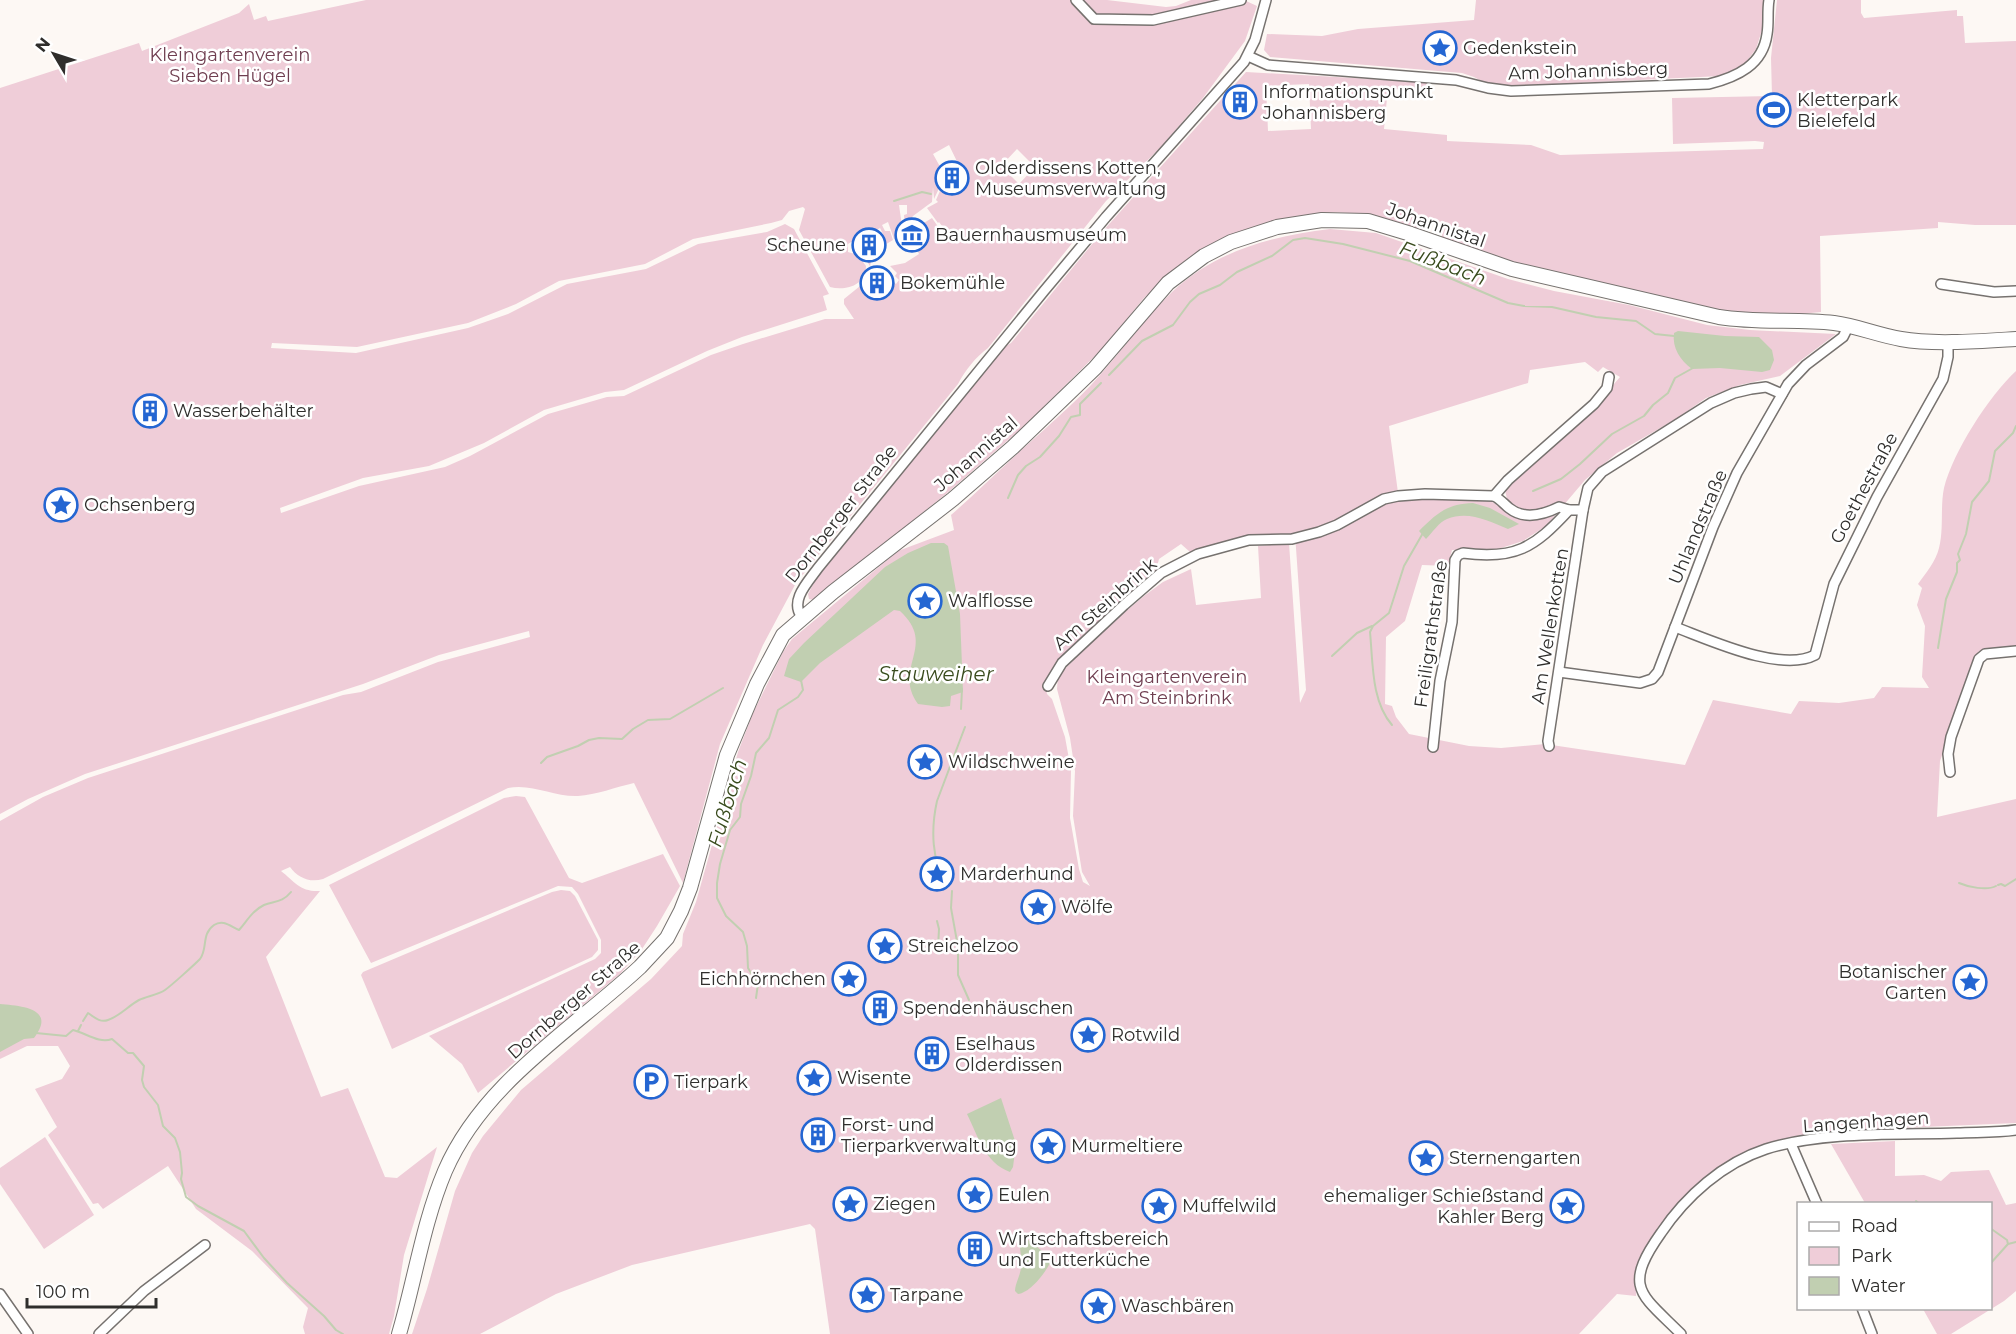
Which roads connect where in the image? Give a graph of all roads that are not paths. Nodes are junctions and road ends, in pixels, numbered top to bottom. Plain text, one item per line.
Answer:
1 (1076, 0) edge
2 (1241, 0) edge
3 (1266, 0) edge
4 (1769, 0) edge
5 (1248, 56) junction
6 (1941, 284) dead end
7 (2016, 291) edge
8 (1849, 325) junction
9 (2016, 339) edge
10 (1948, 341) junction
11 (1609, 377) dead end
12 (1782, 394) junction
13 (1494, 496) junction
14 (1569, 510) junction
15 (1583, 510) junction
16 (802, 617) junction
17 (1676, 627) junction
18 (2016, 651) edge
19 (1559, 672) junction
20 (1048, 686) dead end
21 (1549, 746) dead end
22 (1433, 747) dead end
23 (1950, 772) dead end
24 (2016, 1130) edge
25 (1791, 1144) junction
26 (1817, 1202) edge
27 (205, 1245) dead end
28 (0, 1294) edge
29 (1863, 1310) edge
30 (28, 1334) edge
31 (99, 1334) edge
32 (399, 1334) edge
33 (1681, 1334) edge
34 (1872, 1334) edge

1 - 2 street
3 - 5 street, Dornberger Straße
4 - 5 street, Am Johannisberg
5 - 16 street, Dornberger Straße
6 - 7 street
8 - 10 main road, Johannistal
8 - 12 street, Uhlandstraße
8 - 16 main road, Johannistal
9 - 10 main road, Johannistal
10 - 17 street, Goethestraße
11 - 13 street
12 - 15 street
12 - 17 street, Uhlandstraße
13 - 14 street
13 - 20 street, Am Steinbrink
14 - 15 street
14 - 22 street, Freiligrathstraße
15 - 19 street, Am Wellenkotten
16 - 32 main road, Dornberger Straße
17 - 19 street, Uhlandstraße
18 - 23 street
19 - 21 street, Am Wellenkotten
24 - 25 street, Langenhagen
25 - 26 street
25 - 33 street, Langenhagen
27 - 31 street
28 - 30 street
29 - 34 street

